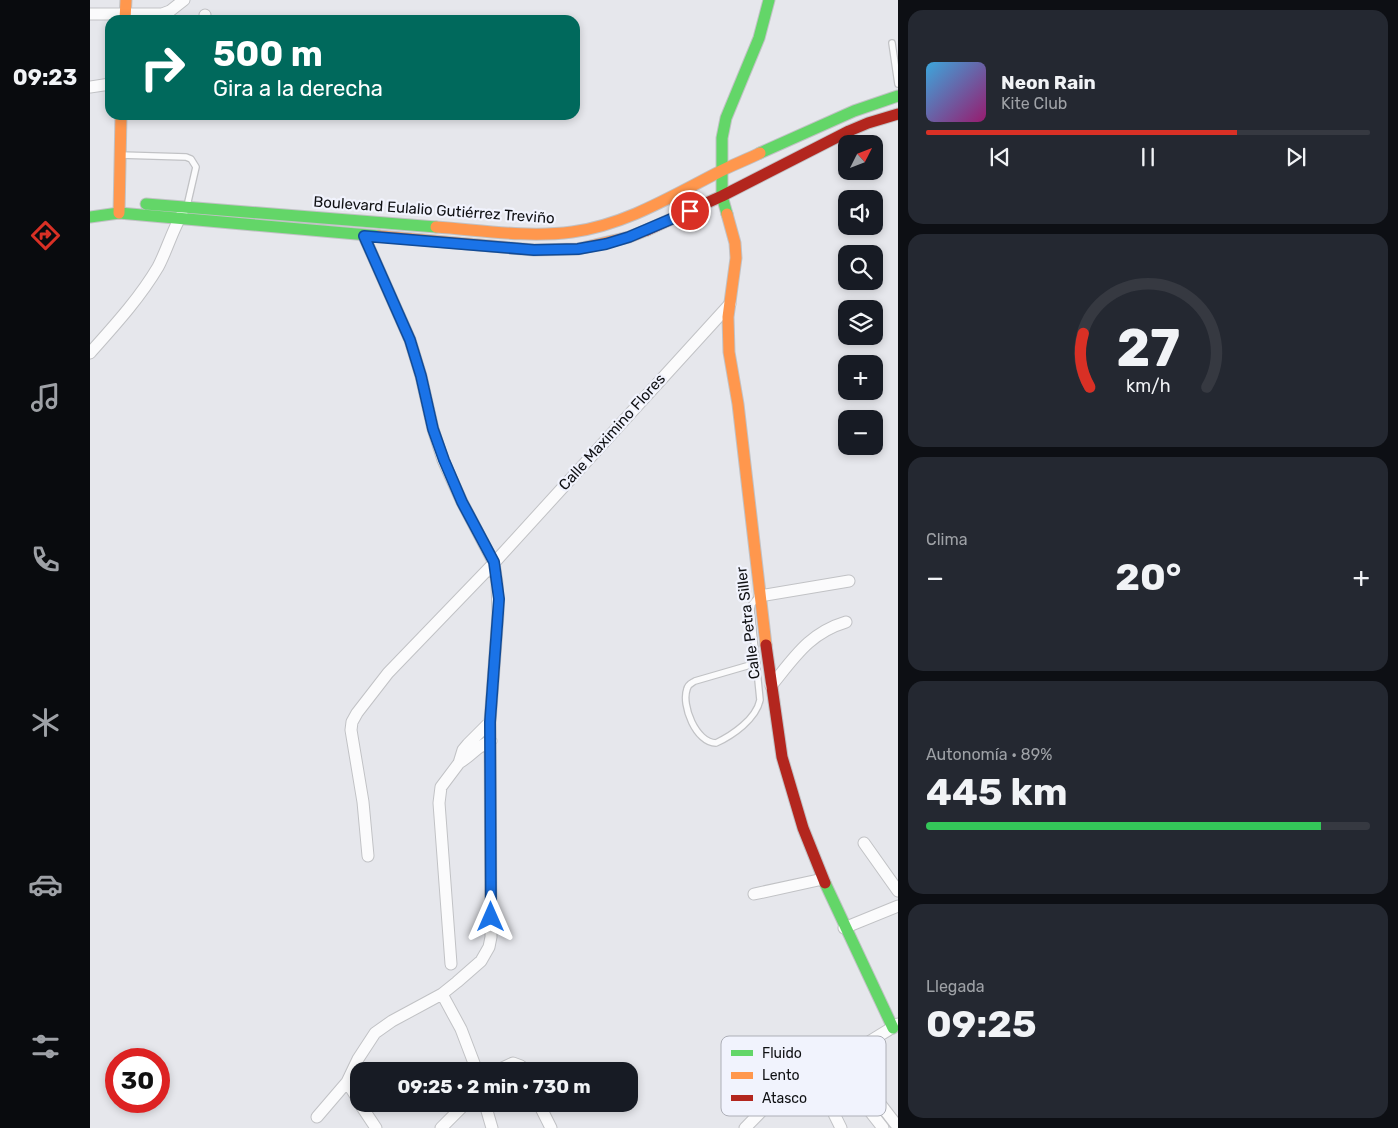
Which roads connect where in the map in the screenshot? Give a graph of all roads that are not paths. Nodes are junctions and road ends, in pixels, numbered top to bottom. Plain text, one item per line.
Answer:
1 (126, 0) edge
2 (184, 0) edge
3 (769, 0) edge
4 (90, 14) edge
5 (125, 15) edge
6 (153, 15) edge
7 (105, 16) edge
8 (892, 43) dead end
9 (898, 84) edge
10 (105, 85) edge
11 (90, 87) edge
12 (898, 96) edge
13 (898, 114) edge
14 (121, 120) edge
15 (120, 155) junction
16 (721, 171) junction
17 (722, 196) junction
18 (187, 206) junction
19 (90, 207) edge
20 (119, 208) junction
21 (90, 217) edge
22 (180, 218) junction
23 (330, 219) junction
24 (471, 230) junction
25 (330, 233) junction
26 (364, 236) junction
27 (471, 245) junction
28 (731, 302) junction
29 (90, 353) edge
30 (494, 562) junction
31 (848, 581) dead end
32 (760, 596) junction
33 (846, 622) dead end
34 (757, 663) junction
35 (770, 686) junction
36 (490, 722) junction
37 (491, 742) junction
38 (459, 762) junction
39 (864, 843) dead end
40 (368, 856) dead end
41 (823, 879) junction
42 (898, 891) edge
43 (754, 894) dead end
44 (898, 906) edge
45 (844, 928) junction
46 (451, 964) dead end
47 (442, 994) junction
48 (896, 1026) edge
49 (879, 1036) edge
50 (474, 1062) edge
51 (347, 1082) junction
52 (350, 1087) edge
53 (366, 1112) edge
54 (457, 1112) edge
55 (487, 1112) edge
56 (543, 1112) edge
57 (886, 1112) edge
58 (757, 1116) edge
59 (835, 1116) edge
60 (873, 1116) edge
61 (317, 1117) dead end
62 (898, 1127) edge
63 (376, 1128) edge
64 (441, 1128) edge
65 (492, 1128) edge
66 (551, 1128) edge
67 (745, 1128) edge
68 (841, 1128) edge
69 (883, 1128) edge

1 - 5 main road
2 - 6 street
3 - 16 main road, Calle Petra Siller
4 - 7 street
8 - 9 lane
10 - 11 street
12 - 16 main road, Boulevard Eulalio Gutiérrez Treviño
13 - 17 main road, Boulevard Eulalio Gutiérrez Treviño
14 - 15 main road
15 - 18 lane
15 - 20 main road
16 - 17 main road, Calle Petra Siller
16 - 24 main road, Boulevard Eulalio Gutiérrez Treviño
17 - 27 main road, Boulevard Eulalio Gutiérrez Treviño
17 - 28 main road, Calle Petra Siller
18 - 20 main road, Boulevard Eulalio Gutiérrez Treviño
18 - 22 street
18 - 23 main road, Boulevard Eulalio Gutiérrez Treviño
19 - 20 main road, Boulevard Eulalio Gutiérrez Treviño
20 - 21 main road, Boulevard Eulalio Gutiérrez Treviño
20 - 22 main road, Boulevard Eulalio Gutiérrez Treviño
22 - 25 main road, Boulevard Eulalio Gutiérrez Treviño
22 - 29 street
23 - 24 main road, Boulevard Eulalio Gutiérrez Treviño
23 - 25 main road
24 - 27 main road
25 - 26 main road, Boulevard Eulalio Gutiérrez Treviño
26 - 27 main road, Boulevard Eulalio Gutiérrez Treviño
26 - 30 street
28 - 30 street, Calle Maximino Flores
28 - 32 main road, Calle Petra Siller
30 - 36 street
30 - 40 street, Calle Maximino Flores
31 - 32 street
32 - 34 lane
32 - 35 main road, Calle Petra Siller
33 - 35 street
34 - 34 lane
35 - 41 main road, Calle Petra Siller
36 - 37 street
36 - 38 street
37 - 38 street
37 - 47 street
38 - 46 street
39 - 42 street
41 - 43 street
41 - 45 main road, Calle Petra Siller
44 - 45 street
45 - 48 main road, Calle Petra Siller
47 - 50 street
47 - 51 street
48 - 49 street
51 - 52 street
51 - 61 street
53 - 63 street
54 - 64 street
55 - 65 street
56 - 66 street
57 - 62 street
58 - 67 street
59 - 68 street
60 - 69 street

